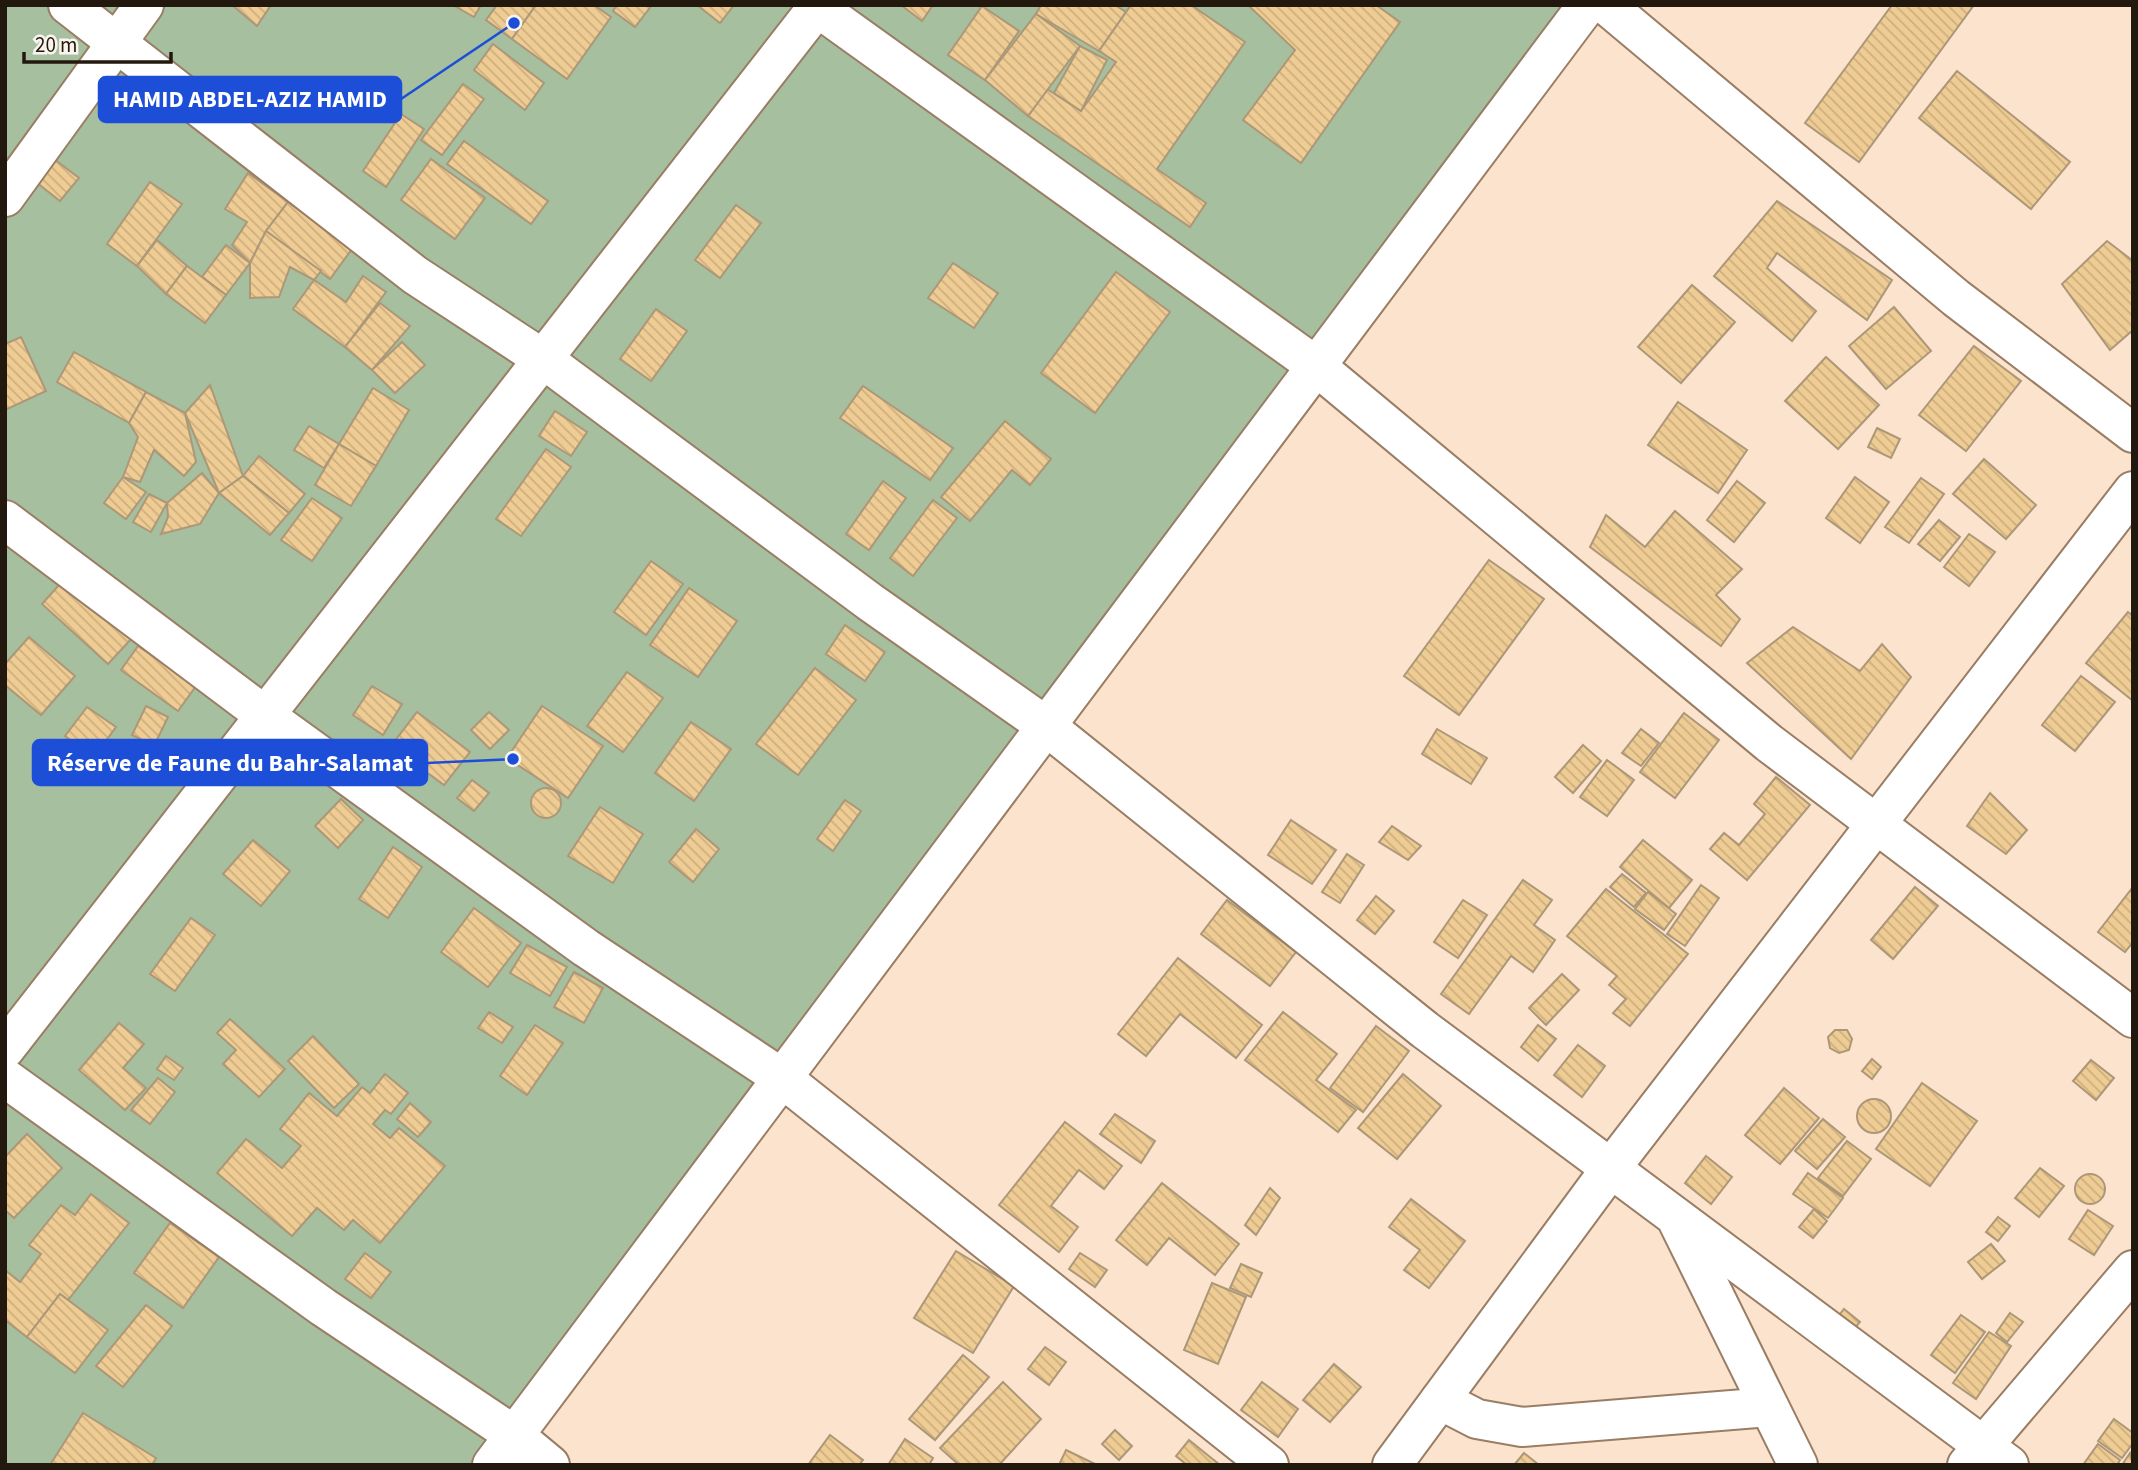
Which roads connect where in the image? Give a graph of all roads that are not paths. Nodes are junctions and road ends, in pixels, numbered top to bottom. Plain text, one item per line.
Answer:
1 (68, 5) edge
2 (144, 5) edge
3 (1587, 5) edge
4 (1606, 5) edge
5 (816, 6) edge
6 (115, 42) junction
7 (5, 197) edge
8 (543, 359) junction
9 (1316, 366) junction
10 (2133, 433) edge
11 (2133, 491) edge
12 (5, 520) edge
13 (267, 717) junction
14 (1046, 726) junction
15 (1877, 825) junction
16 (2133, 1018) edge
17 (5, 1049) edge
18 (5, 1078) edge
19 (782, 1078) junction
20 (1611, 1168) junction
21 (1676, 1216) junction
22 (2133, 1270) edge
23 (1440, 1400) junction
24 (1769, 1407) junction
25 (503, 1450) edge
26 (1986, 1458) edge
27 (550, 1465) edge
28 (1269, 1465) edge
29 (1392, 1465) edge
30 (1798, 1465) edge

1 - 6 street
2 - 6 street
3 - 9 street
4 - 10 street
5 - 8 street
5 - 9 street
6 - 7 street
6 - 8 street
8 - 13 street
8 - 14 street
9 - 14 street
9 - 15 street
11 - 15 street
12 - 13 street
13 - 17 street
13 - 19 street
14 - 19 street
14 - 20 street
15 - 16 street
15 - 20 street
18 - 25 street
19 - 25 street
19 - 28 street
20 - 21 street
20 - 23 street
21 - 24 street
21 - 26 street
22 - 26 street
23 - 24 street
23 - 29 street
24 - 30 street
25 - 27 street

